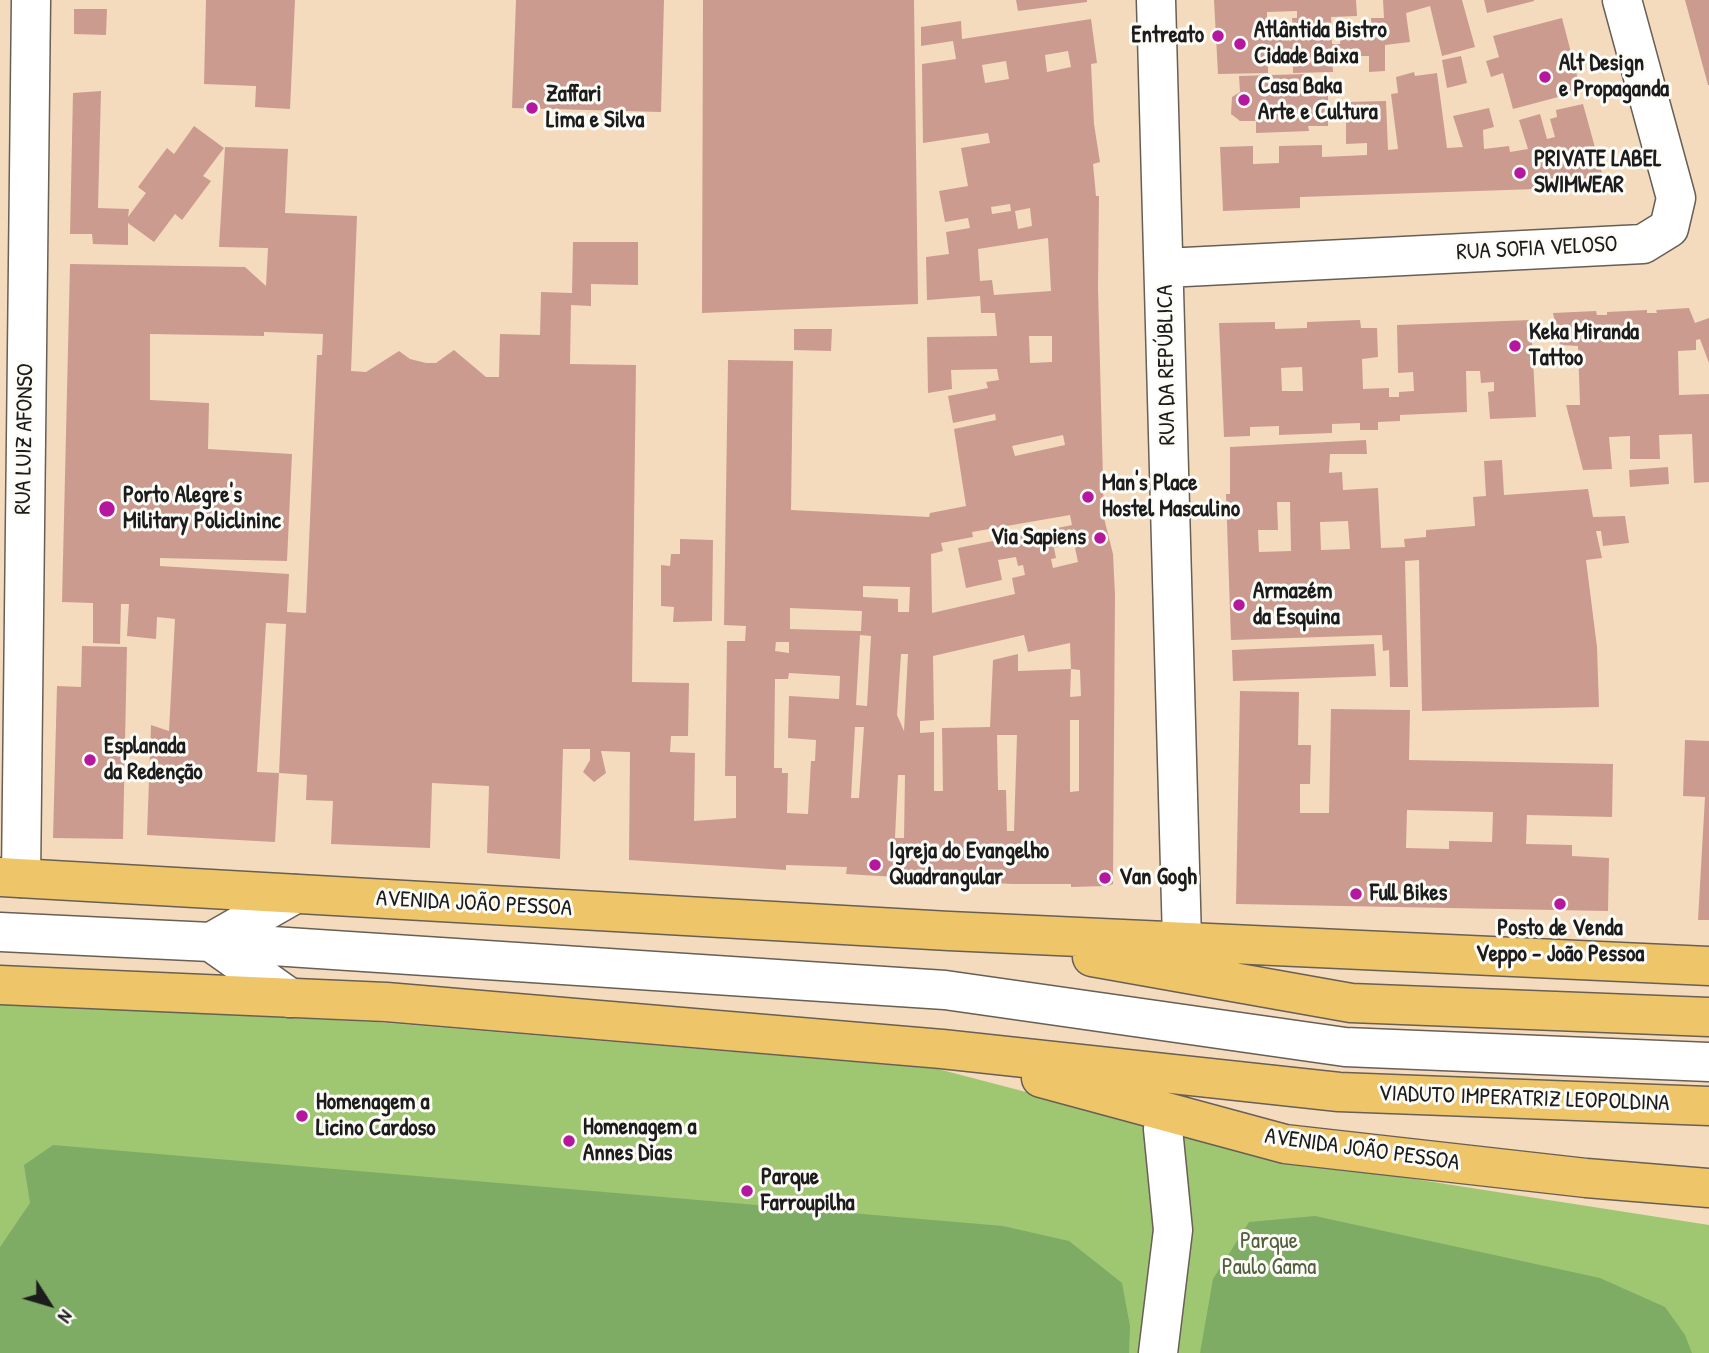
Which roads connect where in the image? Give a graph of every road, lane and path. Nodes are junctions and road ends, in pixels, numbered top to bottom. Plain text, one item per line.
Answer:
1 (31, 0) edge
2 (1156, 0) edge
3 (1622, 0) edge
4 (1165, 268) junction
5 (10, 877) edge
6 (295, 894) junction
7 (949, 931) junction
8 (0, 932) edge
9 (1182, 940) junction
10 (211, 942) junction
11 (1709, 966) edge
12 (0, 985) edge
13 (290, 998) junction
14 (1709, 1017) edge
15 (942, 1049) junction
16 (1709, 1062) edge
17 (1339, 1092) joint
18 (1709, 1106) edge
19 (1163, 1129) dead end
20 (1709, 1188) edge
21 (1158, 1353) edge

1 - 5 street, RUA LUIZ AFONSO
2 - 4 street, RUA DA REPÚBLICA
3 - 4 street, RUA SOFIA VELOSO
4 - 9 street, RUA DA REPÚBLICA
5 - 6 main road, AVENIDA JOÃO PESSOA
6 - 7 main road, AVENIDA JOÃO PESSOA
6 - 10 street
7 - 9 main road, AVENIDA JOÃO PESSOA
7 - 14 main road, AVENIDA JOÃO PESSOA
8 - 10 street, VIADUTO IMPERATRIZ LEOPOLDINA
9 - 11 main road, AVENIDA JOÃO PESSOA
10 - 13 street
10 - 16 street, VIADUTO IMPERATRIZ LEOPOLDINA
12 - 13 main road, AVENIDA JOÃO PESSOA
13 - 15 main road, AVENIDA JOÃO PESSOA
15 - 17 main road, AVENIDA JOÃO PESSOA
15 - 20 main road, AVENIDA JOÃO PESSOA
17 - 18 main road, VIADUTO IMPERATRIZ LEOPOLDINA
19 - 21 street

